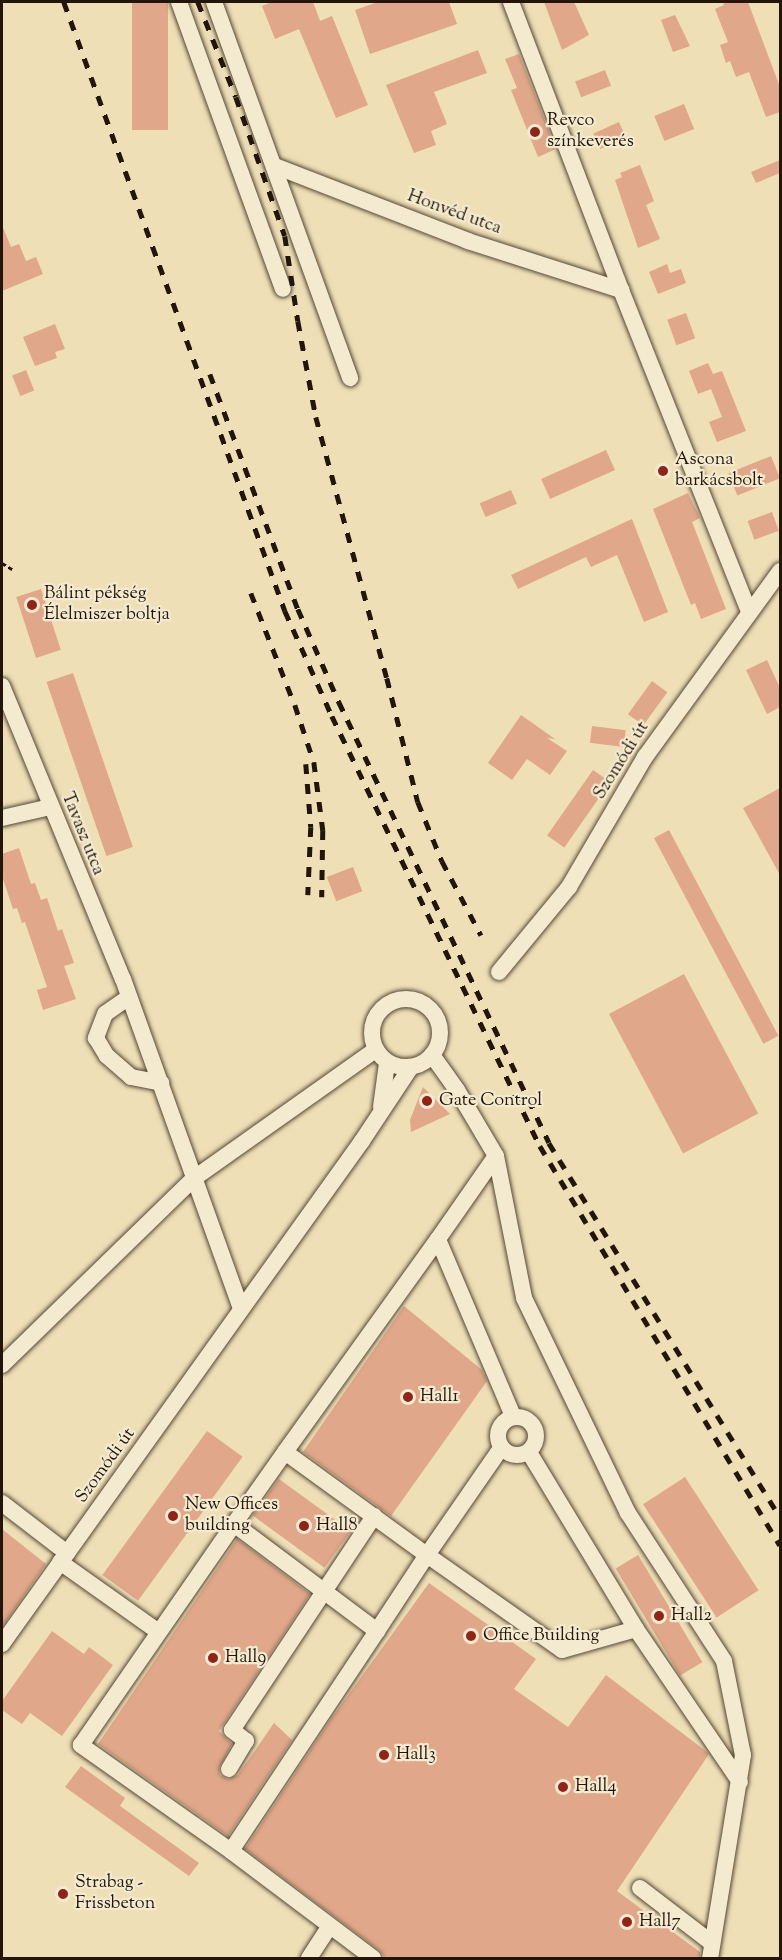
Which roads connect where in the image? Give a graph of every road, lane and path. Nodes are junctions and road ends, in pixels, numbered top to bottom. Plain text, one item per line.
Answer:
1 (179, 2) edge
2 (214, 2) edge
3 (511, 2) edge
4 (275, 166) junction
5 (283, 289) dead end
6 (621, 290) junction
7 (350, 378) dead end
8 (2, 563) edge
9 (12, 568) dead end
10 (780, 571) edge
11 (749, 612) junction
12 (2, 686) edge
13 (49, 803) junction
14 (2, 818) edge
15 (499, 972) dead end
16 (129, 997) junction
17 (375, 1050) junction
18 (432, 1055) junction
19 (387, 1063) junction
20 (411, 1067) junction
21 (154, 1076) junction
22 (379, 1116) junction
23 (496, 1156) junction
24 (193, 1179) junction
25 (438, 1239) junction
26 (242, 1309) junction
27 (2, 1365) edge
28 (513, 1416) junction
29 (501, 1448) junction
30 (285, 1452) junction
31 (529, 1452) junction
32 (2, 1503) edge
33 (374, 1516) junction
34 (234, 1524) junction
35 (427, 1555) junction
36 (64, 1558) junction
37 (324, 1592) junction
38 (636, 1629) junction
39 (377, 1631) junction
40 (159, 1632) junction
41 (2, 1644) edge
42 (229, 1769) dead end
43 (740, 1782) junction
44 (231, 1851) junction
45 (640, 1888) dead end
46 (330, 1926) junction
47 (711, 1951) edge
48 (309, 1959) edge
49 (373, 1959) edge

1 - 5 street
2 - 4 street
3 - 6 street
4 - 6 street, Honvéd utca
4 - 7 street
6 - 11 street
8 - 9 path
10 - 11 street, Szomódi út
11 - 15 street, Szomódi út
12 - 13 street, Tavasz utca
13 - 14 street
13 - 16 street, Tavasz utca
16 - 21 street, Tavasz utca
16 - 21 street
17 - 18 street
17 - 19 street
17 - 24 street
18 - 20 street
18 - 23 street
19 - 20 street
19 - 22 street
20 - 22 street, Szomódi út
21 - 24 street, Tavasz utca
22 - 26 street, Szomódi út
23 - 25 street
23 - 43 street
24 - 26 street, Tavasz utca
24 - 27 street
25 - 28 street
25 - 30 street
26 - 36 street, Szomódi út
28 - 29 street
28 - 31 street
29 - 31 street
29 - 35 street
30 - 33 street
30 - 34 street
31 - 38 street
32 - 36 street
33 - 35 street
33 - 37 street
34 - 37 street
34 - 40 street
35 - 38 street
35 - 39 street
36 - 40 street
36 - 41 street, Szomódi út
37 - 39 street
37 - 42 street
38 - 43 street
39 - 44 street
40 - 44 street
43 - 47 street
44 - 46 street
45 - 47 street
46 - 48 street
46 - 49 street

